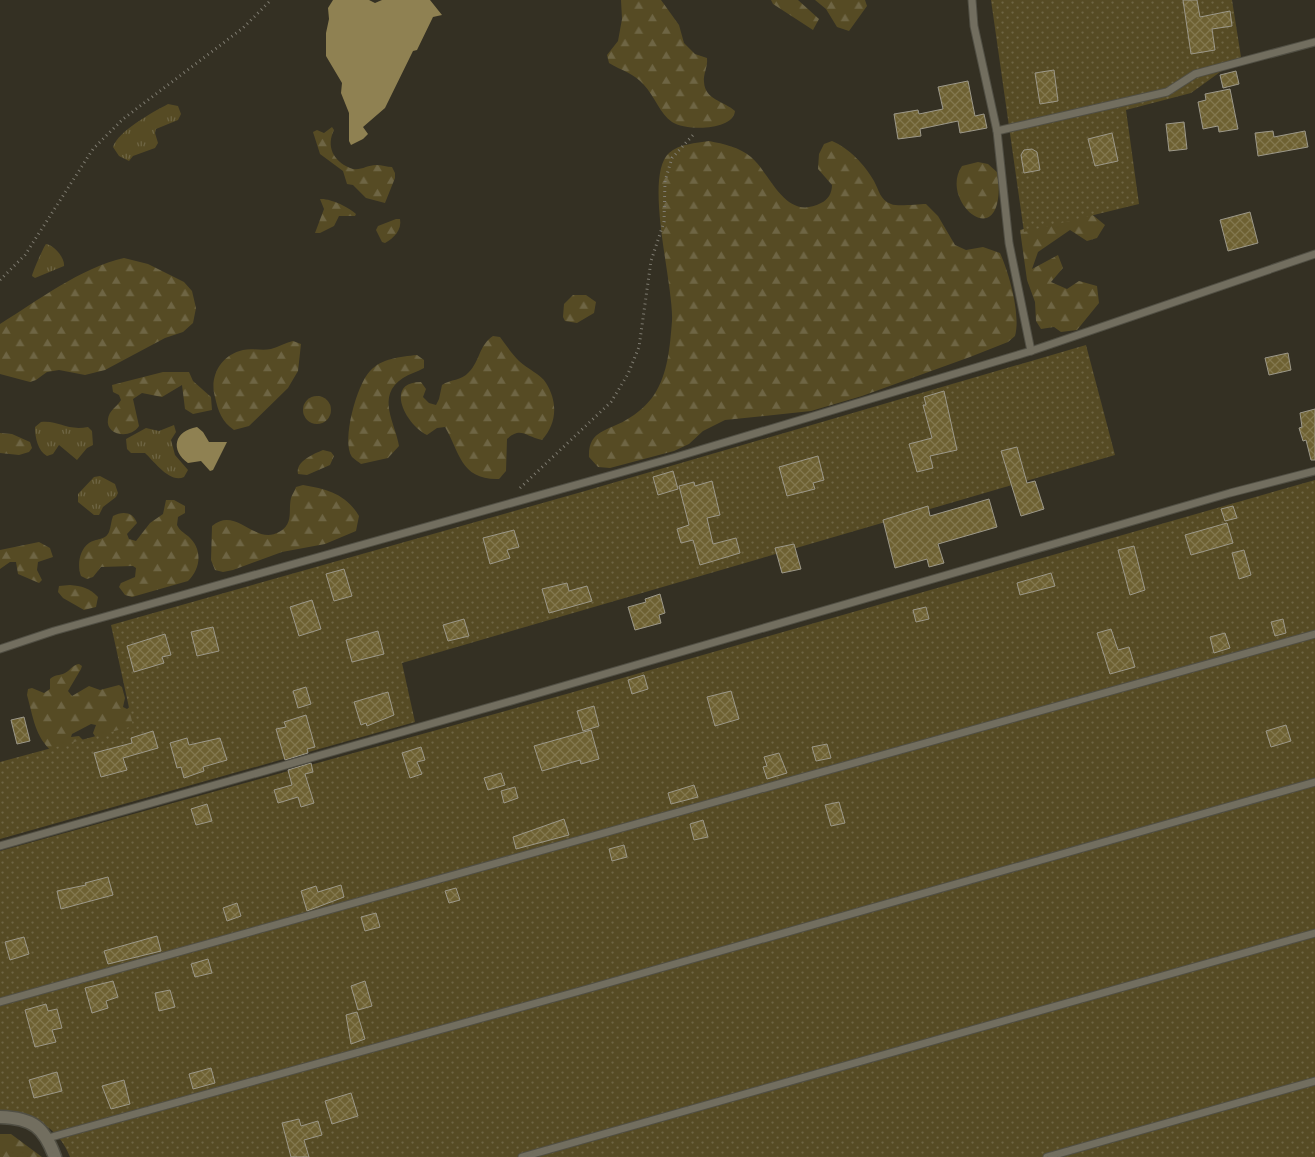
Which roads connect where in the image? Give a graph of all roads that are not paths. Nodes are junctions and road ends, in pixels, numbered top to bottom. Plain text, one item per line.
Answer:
1 (972, 0) edge
2 (1315, 42) edge
3 (997, 131) junction
4 (1315, 254) edge
5 (1031, 351) junction
6 (1315, 471) edge
7 (1315, 634) edge
8 (0, 649) edge
9 (1315, 782) edge
10 (0, 846) edge
11 (1315, 933) edge
12 (0, 1002) edge
13 (1315, 1081) edge
14 (0, 1117) edge
15 (48, 1138) junction
16 (55, 1157) edge
17 (522, 1157) edge
18 (1047, 1157) edge

1 - 3 lane
2 - 3 lane
3 - 5 lane
4 - 5 lane
5 - 8 lane
6 - 10 lane
7 - 12 lane
9 - 15 lane
11 - 17 lane
13 - 18 lane
14 - 15 street
15 - 16 street

